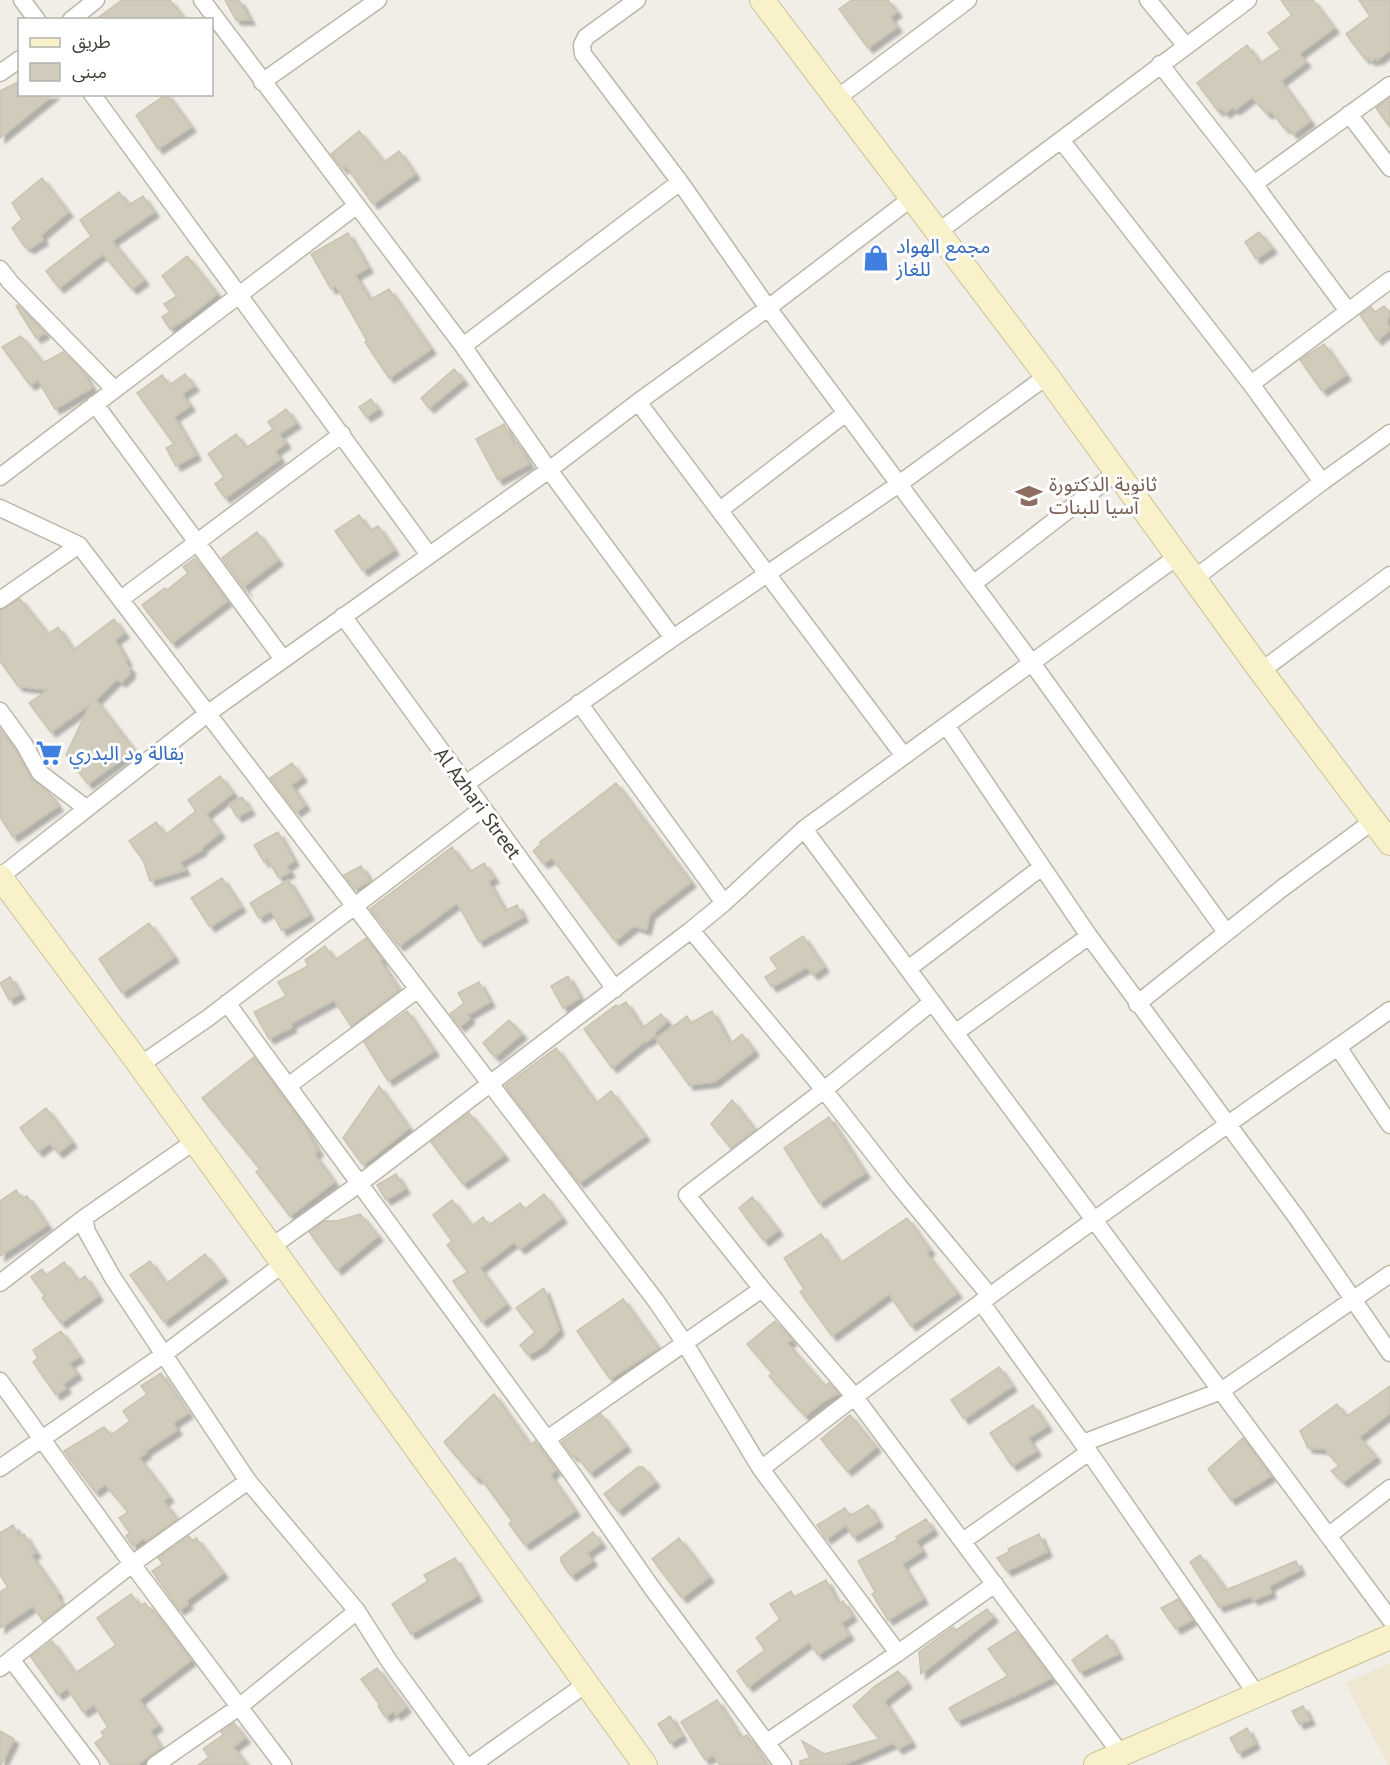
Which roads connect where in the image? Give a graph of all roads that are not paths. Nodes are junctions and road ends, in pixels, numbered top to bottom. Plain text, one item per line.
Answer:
1 (22, 0) edge
2 (96, 0) edge
3 (202, 0) edge
4 (378, 0) edge
5 (637, 0) edge
6 (762, 0) edge
7 (1149, 0) edge
8 (1248, 0) edge
9 (965, 1) edge
10 (36, 18) edge
11 (74, 18) edge
12 (1186, 46) junction
13 (18, 60) edge
14 (1160, 64) junction
15 (0, 73) edge
16 (262, 82) junction
17 (1390, 85) edge
18 (93, 96) edge
19 (837, 99) junction
20 (1349, 114) junction
21 (1061, 140) junction
22 (1390, 168) edge
23 (680, 182) junction
24 (1254, 184) junction
25 (913, 197) junction
26 (356, 206) junction
27 (938, 232) junction
28 (3, 280) edge
29 (1390, 280) edge
30 (239, 294) junction
31 (768, 308) junction
32 (1348, 311) junction
33 (463, 346) junction
34 (1047, 376) junction
35 (1251, 384) junction
36 (114, 389) junction
37 (638, 402) junction
38 (95, 404) junction
39 (846, 413) junction
40 (1390, 433) edge
41 (342, 434) junction
42 (549, 471) junction
43 (1117, 472) junction
44 (0, 477) edge
45 (1322, 482) junction
46 (899, 484) junction
47 (0, 508) edge
48 (720, 510) junction
49 (198, 542) junction
50 (79, 545) junction
51 (429, 555) junction
52 (1178, 556) junction
53 (769, 575) junction
54 (1195, 578) junction
55 (1388, 581) edge
56 (973, 585) junction
57 (121, 599) junction
58 (0, 600) edge
59 (343, 616) junction
60 (673, 638) junction
61 (283, 659) junction
62 (1032, 663) junction
63 (1261, 671) junction
64 (579, 703) junction
65 (0, 711) edge
66 (207, 714) junction
67 (946, 726) junction
68 (904, 756) junction
69 (464, 785) junction
70 (86, 808) junction
71 (482, 809) junction
72 (1373, 821) junction
73 (804, 828) junction
74 (1390, 843) edge
75 (1042, 867) junction
76 (0, 877) edge
77 (724, 903) junction
78 (356, 908) junction
79 (691, 930) junction
80 (1227, 932) junction
81 (1089, 936) junction
82 (908, 969) junction
83 (418, 989) junction
84 (615, 989) junction
85 (932, 1002) junction
86 (228, 1003) junction
87 (1137, 1004) junction
88 (1390, 1010) edge
89 (955, 1033) junction
90 (1338, 1047) junction
91 (140, 1065) junction
92 (489, 1083) junction
93 (288, 1086) junction
94 (824, 1090) junction
95 (1228, 1124) junction
96 (1390, 1125) edge
97 (195, 1141) junction
98 (359, 1184) junction
99 (84, 1218) junction
100 (1094, 1220) junction
101 (277, 1256) junction
102 (1390, 1274) edge
103 (0, 1283) edge
104 (762, 1289) junction
105 (986, 1299) junction
106 (1352, 1299) junction
107 (684, 1342) junction
108 (1390, 1353) edge
109 (163, 1355) junction
110 (0, 1381) edge
111 (1221, 1391) junction
112 (854, 1396) junction
113 (42, 1438) junction
114 (547, 1439) junction
115 (1086, 1448) junction
116 (0, 1468) edge
117 (761, 1469) junction
118 (248, 1481) junction
119 (1390, 1488) edge
120 (1328, 1536) junction
121 (963, 1541) junction
122 (132, 1564) junction
123 (995, 1584) junction
124 (357, 1611) junction
125 (1390, 1619) edge
126 (1390, 1637) edge
127 (898, 1653) junction
128 (5, 1663) edge
129 (586, 1684) junction
130 (1257, 1695) junction
131 (239, 1707) junction
132 (767, 1742) junction
133 (1121, 1754) junction
134 (91, 1765) edge
135 (155, 1765) edge
136 (283, 1765) edge
137 (465, 1765) edge
138 (472, 1765) edge
139 (645, 1765) edge
140 (783, 1765) edge
141 (1096, 1765) edge

1 - 10 street
2 - 11 street
3 - 16 street
4 - 16 street
5 - 23 street
6 - 19 street
7 - 12 street
8 - 12 street
9 - 19 street
12 - 14 street
13 - 15 street
14 - 21 street
14 - 24 street
16 - 26 street
17 - 20 street
18 - 30 street
19 - 25 street
20 - 22 street
20 - 24 street
21 - 27 street
21 - 35 street
23 - 31 street
23 - 33 street
24 - 32 street
25 - 27 street
25 - 31 street
26 - 30 street
26 - 33 street
27 - 34 street
28 - 36 street
29 - 32 street
30 - 36 street
30 - 41 street
31 - 37 street
31 - 39 street
32 - 35 street
33 - 42 street
34 - 43 street
34 - 46 street
35 - 45 street
36 - 38 street
37 - 42 street
37 - 48 street
38 - 44 street
38 - 49 street
39 - 46 street
39 - 48 street
40 - 45 street
41 - 49 street
41 - 51 street
42 - 51 street
42 - 60 street
43 - 52 street
43 - 56 street
45 - 54 street
46 - 53 street
46 - 56 street
47 - 50 street
48 - 53 street
49 - 57 street
49 - 61 street
50 - 57 street
50 - 58 street
51 - 59 street
52 - 54 street
52 - 62 street
53 - 60 street
53 - 68 street
54 - 63 street
55 - 63 street
56 - 62 street
57 - 66 street
59 - 61 street
59 - 69 street, Al Azhari Street
60 - 64 street
61 - 66 street
62 - 67 street
62 - 80 street
63 - 72 street
64 - 69 street
64 - 77 street
65 - 70 street
66 - 70 street
66 - 78 street
67 - 68 street
67 - 75 street
68 - 73 street
69 - 71 street, Al Azhari Street
70 - 76 street
71 - 78 street
71 - 84 street, Al Azhari Street
72 - 74 street
72 - 80 street
73 - 77 street
73 - 82 street
75 - 81 street
75 - 82 street
76 - 91 street
77 - 79 street
78 - 83 street
78 - 86 street
79 - 84 street
79 - 94 street
80 - 87 street
81 - 87 street
81 - 89 street
82 - 85 street
83 - 92 street
83 - 93 street
84 - 92 street
85 - 89 street
85 - 94 street
86 - 91 street
86 - 93 street
87 - 95 street
88 - 90 street
89 - 100 street
90 - 95 street
90 - 96 street
91 - 97 street
92 - 98 street
92 - 107 street
93 - 98 street
94 - 104 street
94 - 105 street
95 - 100 street
95 - 106 street
97 - 99 street
97 - 101 street
98 - 101 street
98 - 114 street
99 - 103 street
99 - 109 street
100 - 105 street
100 - 111 street
101 - 109 street
101 - 129 street
102 - 106 street
104 - 107 street
104 - 112 street
105 - 112 street
105 - 115 street
106 - 108 street
106 - 111 street
107 - 114 street
107 - 117 street
109 - 113 street
109 - 118 street
110 - 113 street
111 - 115 street
111 - 120 street
112 - 117 street
112 - 121 street
113 - 116 street
113 - 122 street
114 - 132 street
115 - 121 street
115 - 130 street
117 - 127 street
118 - 122 street
118 - 124 street
119 - 120 street
120 - 125 street
121 - 123 street
122 - 128 street
122 - 131 street
123 - 127 street
123 - 133 street
124 - 131 street
124 - 137 street
126 - 130 street
127 - 132 street
128 - 134 street
129 - 138 street
129 - 139 street
130 - 133 street
131 - 135 street
131 - 136 street
132 - 140 street
133 - 141 street

